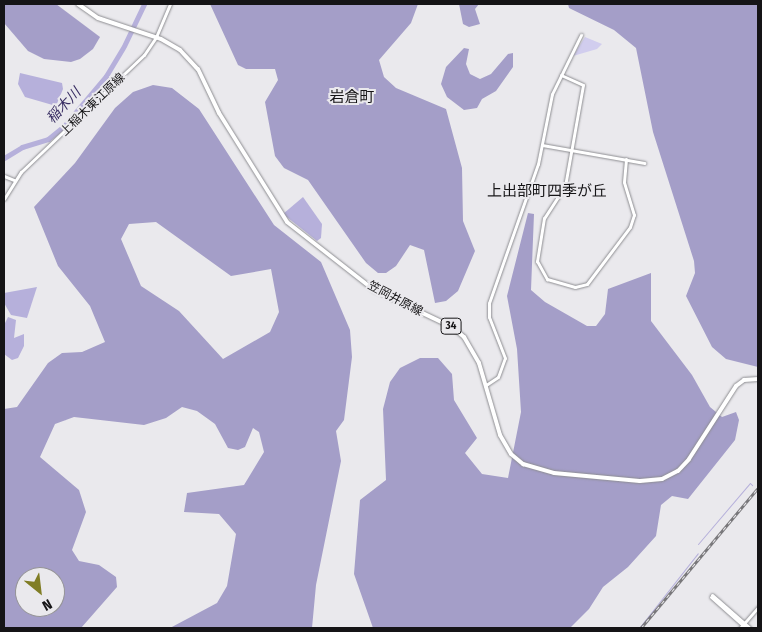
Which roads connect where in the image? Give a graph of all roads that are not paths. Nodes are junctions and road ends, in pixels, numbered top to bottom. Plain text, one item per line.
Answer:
1 (78, 4) edge
2 (170, 4) edge
3 (581, 35) dead end
4 (156, 37) junction
5 (561, 75) junction
6 (542, 145) junction
7 (572, 151) junction
8 (626, 159) junction
9 (644, 163) dead end
10 (4, 176) edge
11 (14, 180) junction
12 (4, 199) edge
13 (758, 379) edge
14 (486, 384) junction
15 (712, 596) dead end
16 (758, 607) edge
17 (742, 625) edge
18 (746, 628) edge
19 (750, 628) edge

1 - 4 main road, 笠岡井原線 / 34
2 - 4 street, 上稲木東江原線
3 - 5 street
4 - 11 street, 上稲木東江原線
4 - 14 main road, 笠岡井原線 / 34
5 - 6 street
5 - 7 street
6 - 7 street
6 - 14 street
7 - 8 street
7 - 8 street
8 - 9 street
10 - 11 street
11 - 12 street, 上稲木東江原線
13 - 14 main road, 笠岡井原線 / 34
15 - 17 street
16 - 17 street
17 - 18 street
17 - 19 street

